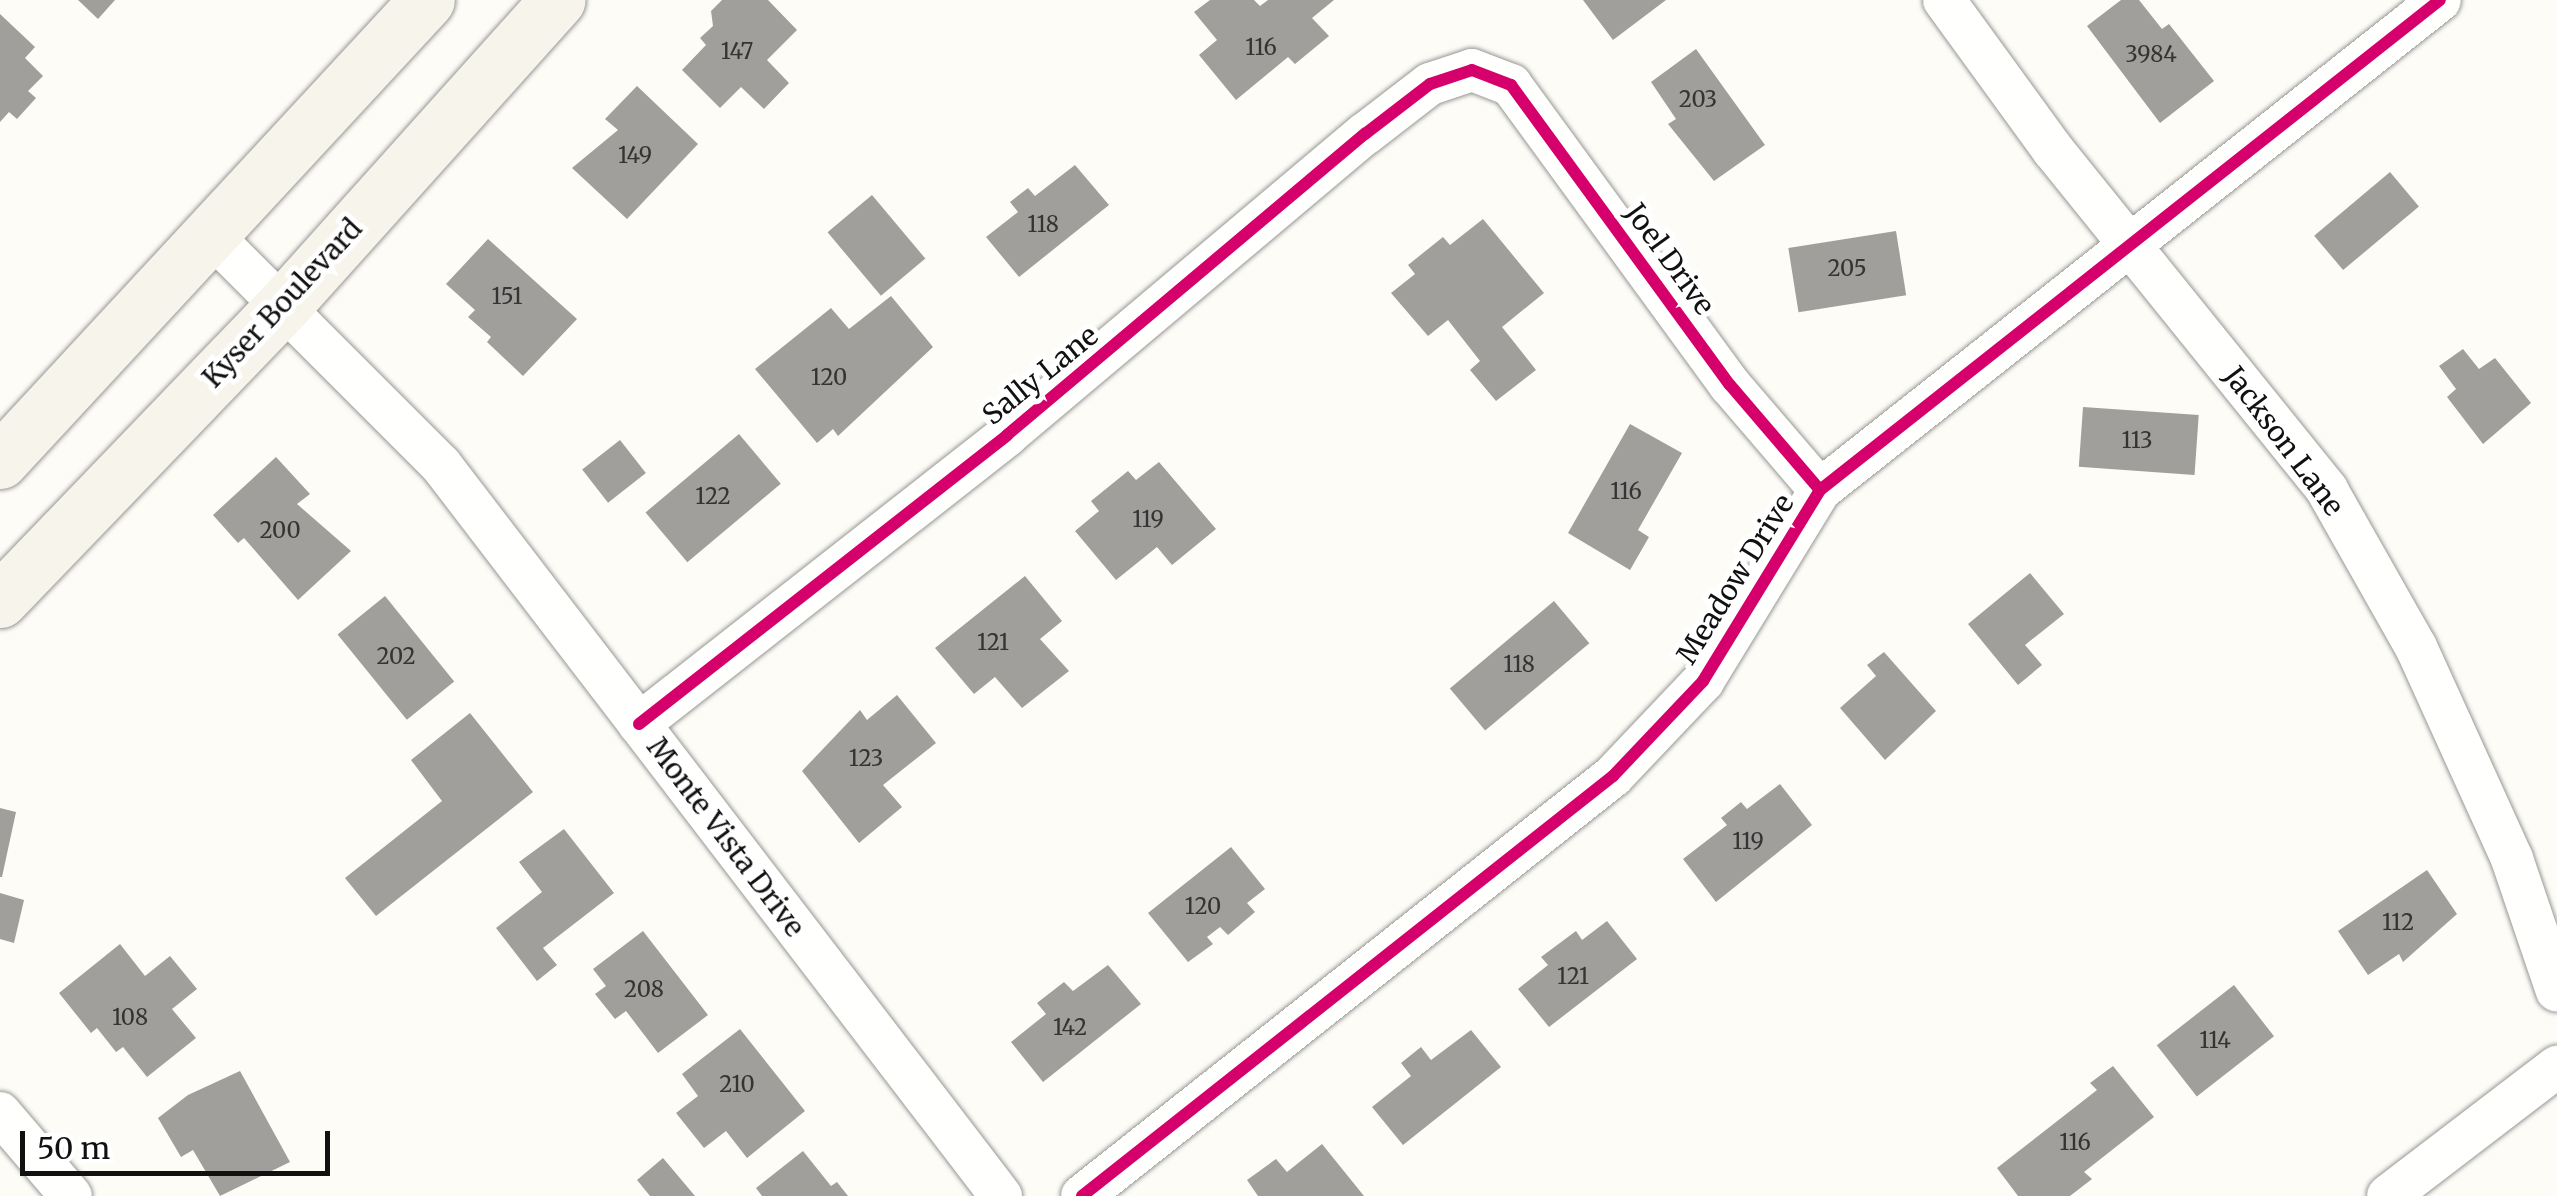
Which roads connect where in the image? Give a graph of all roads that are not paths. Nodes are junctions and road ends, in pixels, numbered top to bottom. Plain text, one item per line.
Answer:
1 (427, 0) edge
2 (558, 0) edge
3 (1944, 0) edge
4 (2440, 0) edge
5 (1472, 70) joint
6 (210, 234) junction
7 (2130, 244) junction
8 (283, 306) junction
9 (0, 461) edge
10 (1820, 490) junction
11 (0, 600) edge
12 (639, 724) junction
13 (2557, 991) edge
14 (2557, 1066) edge
15 (0, 1113) edge
16 (71, 1196) edge
17 (1002, 1196) edge
18 (1082, 1196) edge
19 (2388, 1196) edge

1 - 6 street
2 - 8 street, Kyser Boulevard
3 - 7 street, Jackson Lane
4 - 7 street, Meadow Drive
5 - 10 street, Joel Drive
5 - 12 street, Sally Lane
6 - 8 street, Monte Vista Drive
6 - 9 street
7 - 10 street, Meadow Drive
7 - 13 street, Jackson Lane
8 - 11 street, Kyser Boulevard
8 - 12 street, Monte Vista Drive
10 - 18 street, Meadow Drive
12 - 17 street, Monte Vista Drive
14 - 19 street
15 - 16 street

